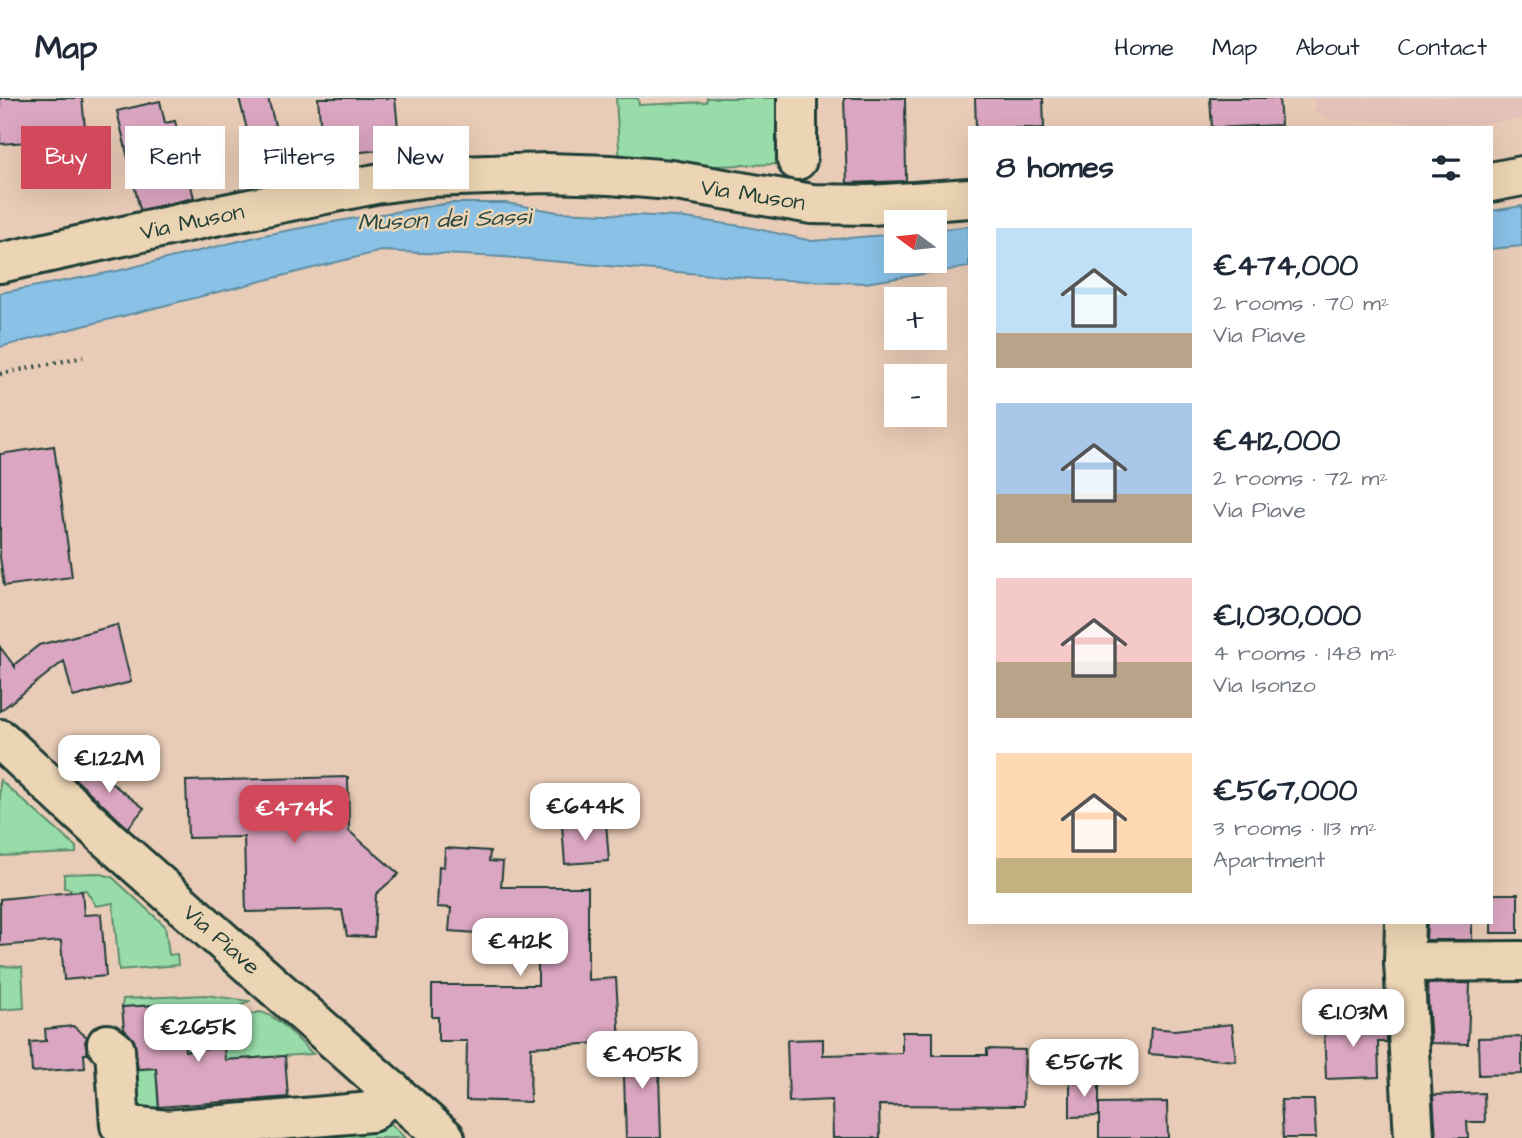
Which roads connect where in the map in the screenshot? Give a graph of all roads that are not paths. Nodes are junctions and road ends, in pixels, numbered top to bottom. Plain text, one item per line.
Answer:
1 (797, 98) edge
2 (797, 160) dead end
3 (1522, 176) edge
4 (1493, 182) edge
5 (968, 198) edge
6 (0, 263) edge
7 (0, 739) edge
8 (1405, 924) edge
9 (1522, 961) edge
10 (1404, 962) junction
11 (107, 1044) dead end
12 (393, 1091) junction
13 (167, 1134) edge
14 (445, 1138) edge
15 (1414, 1138) edge

1 - 2 street
3 - 4 street
5 - 6 street, Via Muson
7 - 12 street, Via Piave
8 - 10 street
9 - 10 street
10 - 15 street
11 - 13 street
12 - 13 street
12 - 14 street, Via Piave

